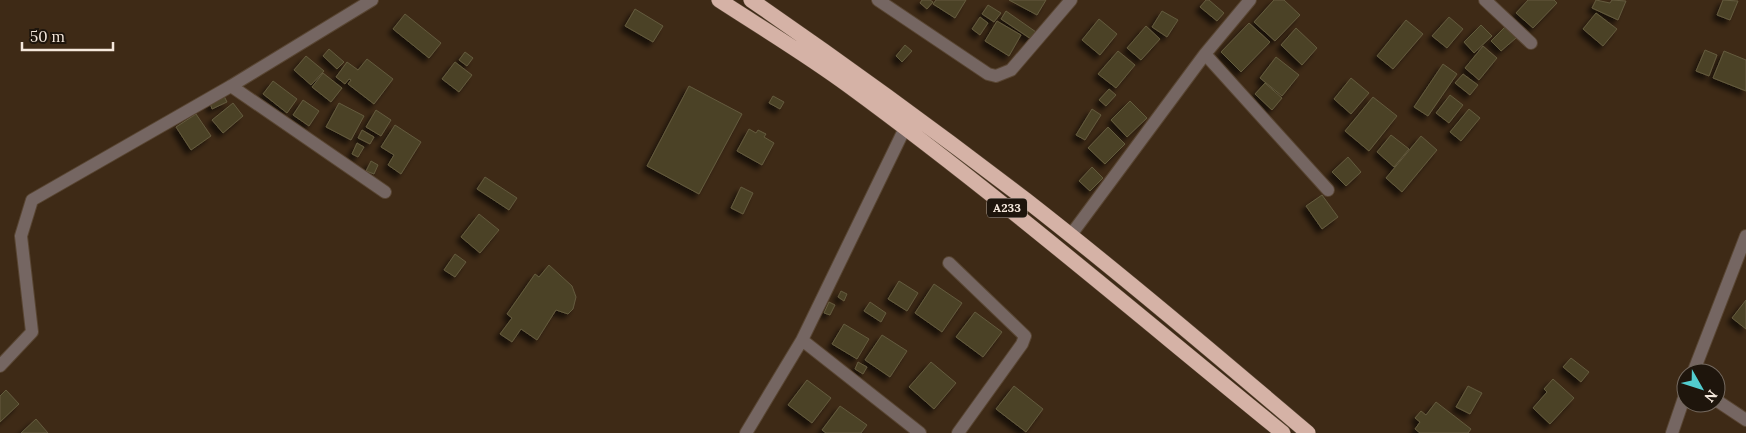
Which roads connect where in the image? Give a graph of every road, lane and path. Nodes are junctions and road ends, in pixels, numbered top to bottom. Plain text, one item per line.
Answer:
1 (372, 0) edge
2 (719, 0) edge
3 (751, 0) edge
4 (878, 0) edge
5 (1071, 0) edge
6 (1250, 0) edge
7 (1485, 0) edge
8 (1531, 43) dead end
9 (1205, 54) junction
10 (231, 86) junction
11 (905, 128) junction
12 (1328, 190) dead end
13 (385, 192) dead end
14 (1070, 236) junction
15 (1746, 236) edge
16 (1743, 251) edge
17 (949, 263) dead end
18 (802, 340) junction
19 (1697, 363) edge
20 (0, 366) edge
21 (1726, 407) edge
22 (1679, 413) edge
23 (1746, 420) edge
24 (746, 433) edge
25 (920, 433) edge
26 (958, 433) edge
27 (1283, 433) edge
28 (1308, 433) edge
29 (1672, 433) edge

1 - 10 street
2 - 11 highway, A233
3 - 14 highway, A233
4 - 5 street
6 - 9 street
7 - 8 street
9 - 12 street
9 - 14 street
10 - 13 street
10 - 20 street
11 - 18 street
11 - 27 highway, A233
14 - 28 highway, A233
15 - 16 street
16 - 19 street
17 - 26 street
18 - 24 street
18 - 25 street
21 - 23 street
22 - 29 street

